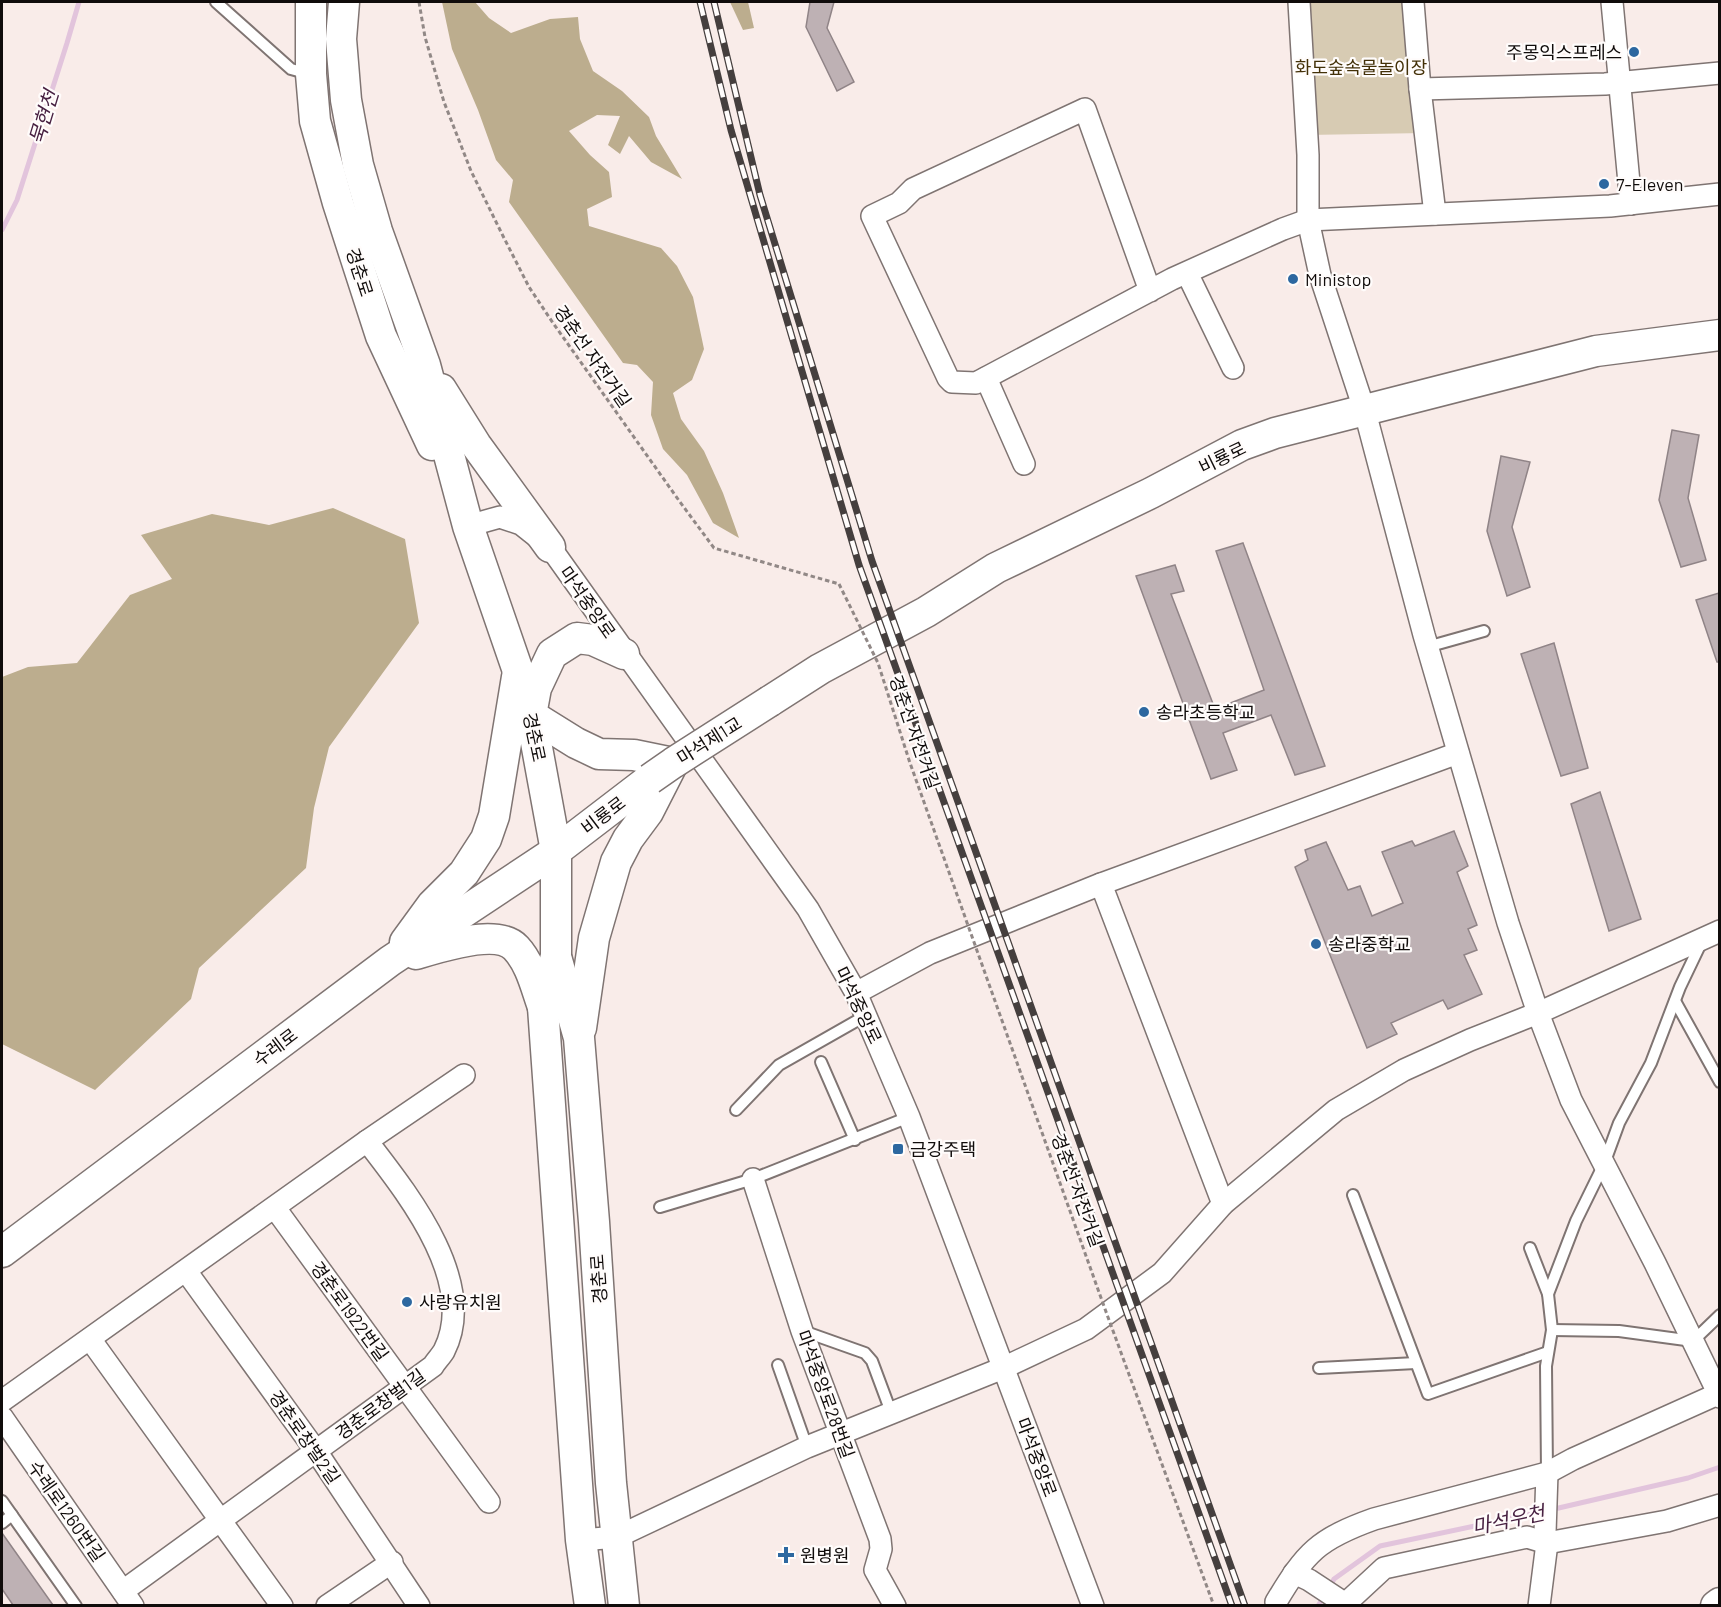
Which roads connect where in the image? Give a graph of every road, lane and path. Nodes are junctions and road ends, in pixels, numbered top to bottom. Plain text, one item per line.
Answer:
1 (216, 2) edge
2 (311, 2) edge
3 (344, 2) edge
4 (419, 2) edge
5 (1299, 2) edge
6 (1413, 2) edge
7 (1612, 2) edge
8 (1719, 73) edge
9 (311, 74) junction
10 (1621, 82) junction
11 (1420, 89) junction
12 (1719, 194) edge
13 (1631, 204) junction
14 (1435, 214) junction
15 (1308, 220) junction
16 (1187, 273) junction
17 (1150, 291) junction
18 (1719, 335) edge
19 (425, 365) junction
20 (1233, 368) dead end
21 (986, 378) junction
22 (1365, 412) junction
23 (1024, 464) dead end
24 (468, 526) junction
25 (550, 547) junction
26 (1484, 631) dead end
27 (1427, 647) junction
28 (624, 654) junction
29 (518, 671) junction
30 (770, 701) joint
31 (531, 715) junction
32 (1458, 753) junction
33 (652, 766) junction
34 (556, 850) junction
35 (1101, 884) junction
36 (1712, 934) edge
37 (556, 956) junction
38 (390, 961) junction
39 (856, 993) junction
40 (1675, 1001) junction
41 (543, 1008) junction
42 (1538, 1013) junction
43 (867, 1015) junction
44 (579, 1038) junction
45 (821, 1062) dead end
46 (464, 1075) dead end
47 (1719, 1082) edge
48 (736, 1110) dead end
49 (909, 1117) junction
50 (855, 1140) junction
51 (367, 1141) junction
52 (1604, 1164) junction
53 (753, 1179) junction
54 (1353, 1195) dead end
55 (1223, 1204) junction
56 (660, 1207) dead end
57 (274, 1208) junction
58 (1530, 1248) dead end
59 (2, 1252) edge
60 (186, 1271) junction
61 (1548, 1294) junction
62 (1719, 1315) edge
63 (1552, 1330) junction
64 (802, 1331) junction
65 (90, 1339) junction
66 (1693, 1341) junction
67 (1548, 1352) junction
68 (1416, 1363) junction
69 (778, 1365) dead end
70 (1003, 1368) junction
71 (1319, 1368) dead end
72 (405, 1386) junction
73 (1719, 1395) edge
74 (2, 1401) edge
75 (891, 1412) junction
76 (2, 1417) edge
77 (839, 1433) junction
78 (807, 1447) junction
79 (316, 1451) junction
80 (1548, 1481) junction
81 (2, 1501) edge
82 (489, 1502) dead end
83 (1719, 1505) edge
84 (12, 1515) junction
85 (221, 1520) junction
86 (2, 1523) edge
87 (617, 1537) junction
88 (1546, 1538) junction
89 (581, 1540) junction
90 (392, 1562) junction
91 (1301, 1576) junction
92 (128, 1598) edge
93 (1276, 1602) dead end
94 (1341, 1602) edge
95 (76, 1605) edge
96 (282, 1605) edge
97 (327, 1605) edge
98 (420, 1605) edge
99 (591, 1605) edge
100 (624, 1605) edge
101 (895, 1605) edge
102 (1094, 1605) edge
103 (1214, 1605) edge
104 (1539, 1605) edge

1 - 9 lane
2 - 9 street, 경춘로
3 - 19 street, 경춘로
4 - 103 path, 경춘선 자전거길, bridge
5 - 15 street
6 - 11 street
7 - 10 street
8 - 10 street
9 - 24 street, 경춘로
10 - 11 street
10 - 13 street
11 - 14 street
12 - 13 street
13 - 14 street
14 - 15 street
15 - 16 street
15 - 22 street
16 - 17 street
16 - 20 street
17 - 21 street
17 - 21 street
18 - 22 street, 비룡로
19 - 24 street, 경춘로
19 - 25 street
21 - 23 street
22 - 27 street
22 - 30 street, 비룡로
24 - 25 street, 마석중앙로
24 - 29 street, 경춘로
25 - 28 street, 마석중앙로
26 - 27 lane
27 - 32 street
28 - 31 street
28 - 39 street, 마석중앙로
29 - 31 street, 경춘로
29 - 38 street
30 - 33 street, 마석제1교, bridge
31 - 33 street
31 - 34 street, 경춘로
32 - 35 street
32 - 42 street
33 - 34 street, 비룡로
33 - 44 street
34 - 37 street, 경춘로
34 - 38 street, 수레로
35 - 39 street
35 - 55 street
36 - 40 lane
36 - 42 street
37 - 41 street, 경춘로
37 - 44 street, 경춘로
38 - 41 street
38 - 59 street, 수레로
39 - 43 street, 마석중앙로
40 - 47 lane
40 - 52 lane
41 - 89 street, 경춘로
42 - 52 street
42 - 55 street
43 - 48 lane
43 - 49 street, 마석중앙로
44 - 87 street, 경춘로
45 - 50 lane
46 - 51 street
49 - 50 lane
49 - 70 street, 마석중앙로
50 - 53 lane
51 - 57 street
51 - 72 street, 경춘로창벌1길
52 - 61 lane
52 - 66 street
53 - 56 lane
53 - 64 street, 마석중앙로28번길
54 - 68 lane
55 - 70 street
57 - 60 street
57 - 72 street, 경춘로1922번길
58 - 61 lane
60 - 65 street
60 - 79 street, 경춘로창벌2길
61 - 63 lane
62 - 66 lane
63 - 66 lane
63 - 67 lane
64 - 75 lane
64 - 77 street, 마석중앙로28번길
65 - 74 street
65 - 85 street
66 - 73 street
67 - 68 lane
67 - 80 lane
68 - 71 lane
69 - 78 lane
70 - 75 street
70 - 102 street, 마석중앙로
72 - 79 street, 경춘로창벌1길
72 - 82 street, 경춘로1922번길
73 - 80 street
75 - 77 street
76 - 92 street, 수레로1260번길
77 - 78 street
77 - 101 street, 마석중앙로28번길
78 - 87 street
79 - 85 street, 경춘로창벌1길
79 - 90 street, 경춘로창벌2길
80 - 88 street
80 - 91 street
81 - 84 lane
83 - 88 street
84 - 86 lane
84 - 95 lane
85 - 92 street, 경춘로창벌1길
85 - 96 street
87 - 89 street
87 - 100 street, 경춘로
88 - 94 street
88 - 104 street
89 - 99 street, 경춘로
90 - 97 street
90 - 98 street, 경춘로창벌2길
91 - 93 street
91 - 94 street

